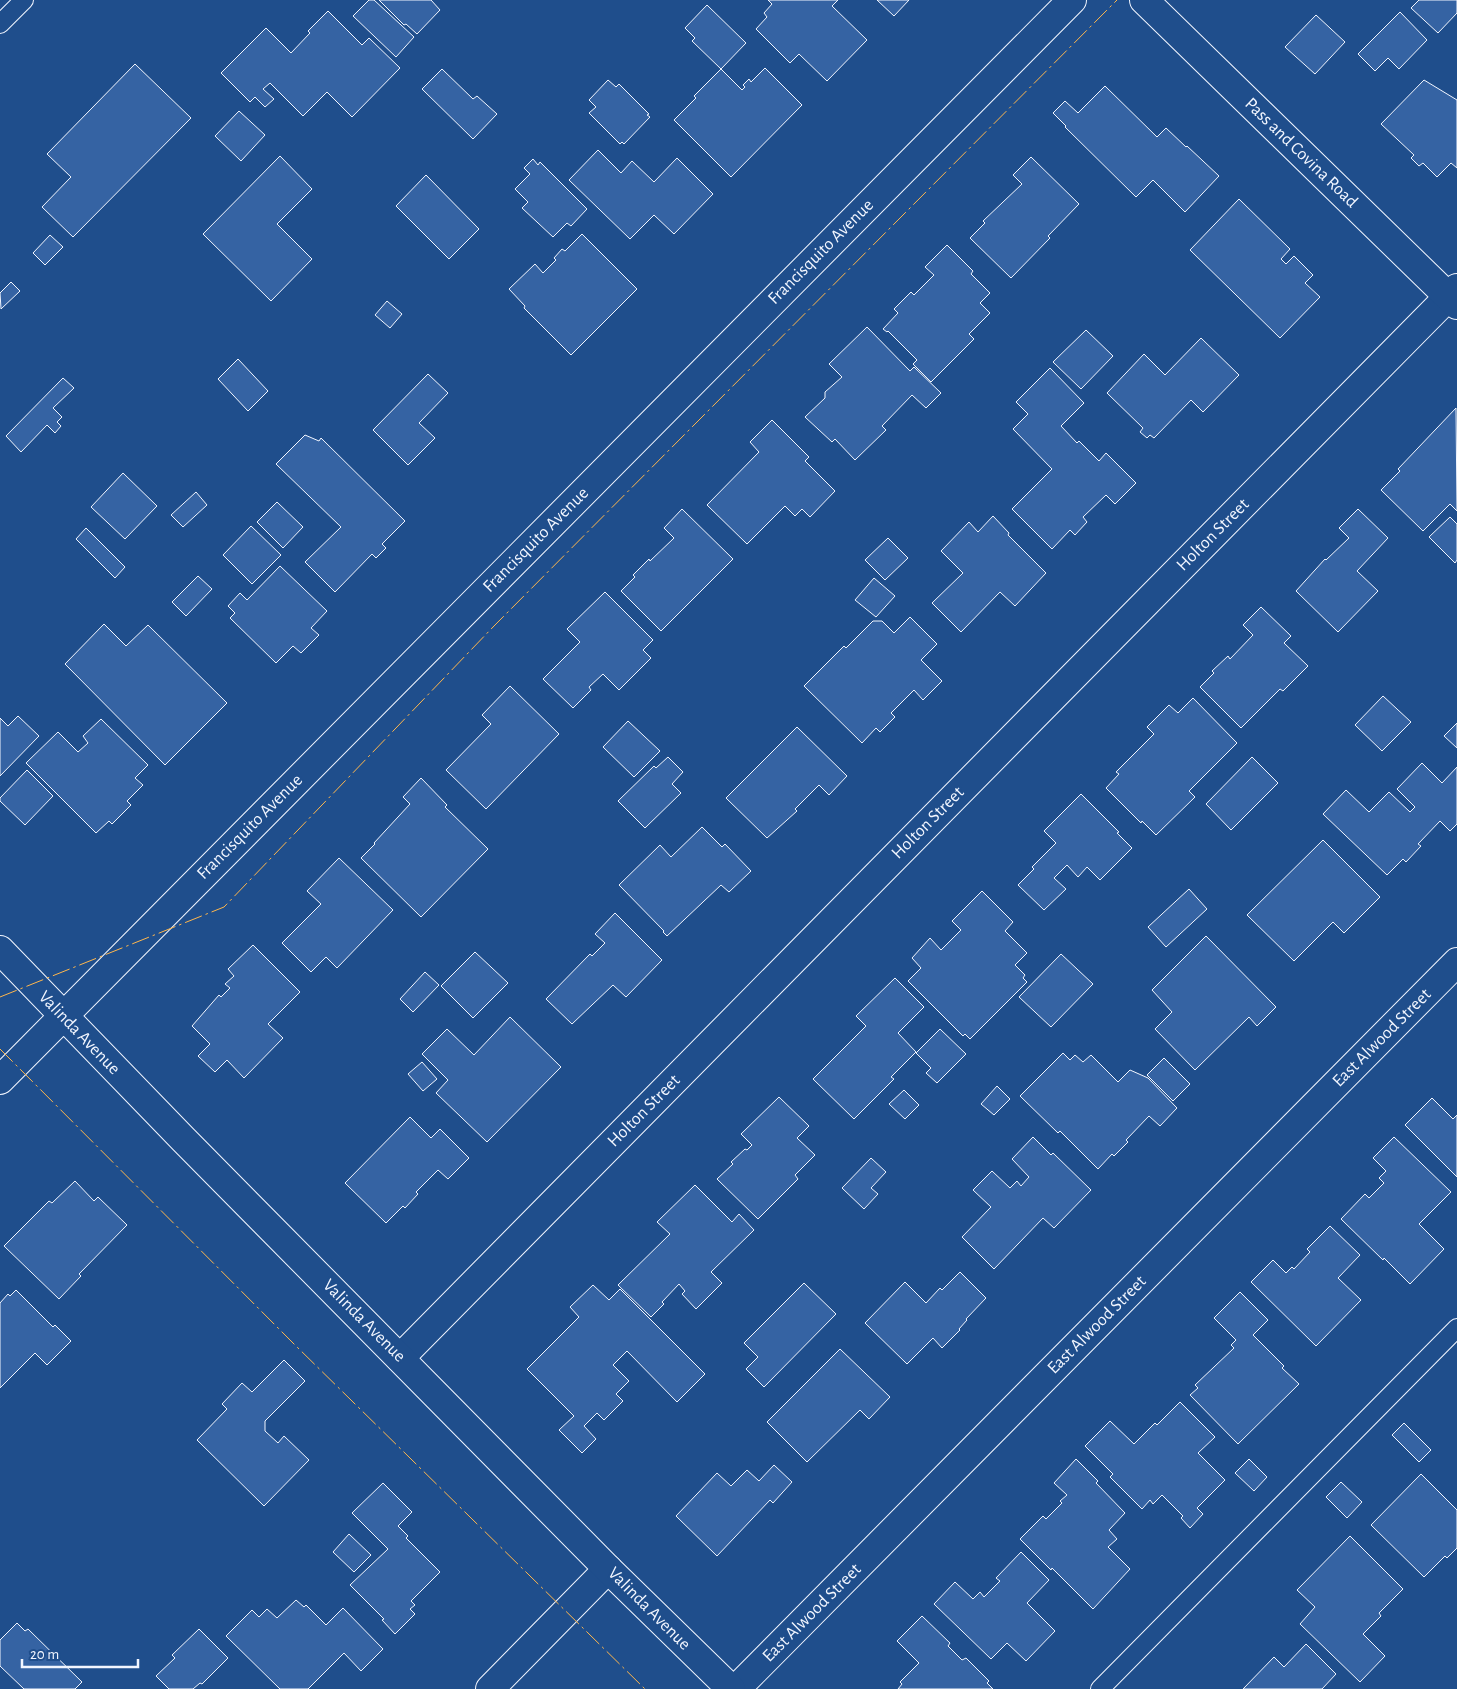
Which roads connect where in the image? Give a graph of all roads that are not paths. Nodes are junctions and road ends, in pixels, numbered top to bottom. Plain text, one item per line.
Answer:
1 (24, 0) edge
2 (1072, 0) edge
3 (1144, 0) edge
4 (0, 24) edge
5 (1454, 297) edge
6 (0, 950) edge
7 (1457, 962) edge
8 (63, 1016) junction
9 (0, 1080) edge
10 (1457, 1328) edge
11 (400, 1358) junction
12 (608, 1569) junction
13 (490, 1689) edge
14 (731, 1689) edge
15 (736, 1689) edge
16 (1100, 1689) edge

1 - 4 lane
2 - 8 street, Francisquito Avenue
3 - 5 street, Pass and Covina Road
5 - 11 street, Holton Street
6 - 8 street, Valinda Avenue
7 - 15 street, East Alwood Street
8 - 9 street, Francisquito Avenue
8 - 11 street, Valinda Avenue
10 - 16 lane
11 - 12 street, Valinda Avenue
12 - 13 street
12 - 14 street, Valinda Avenue

